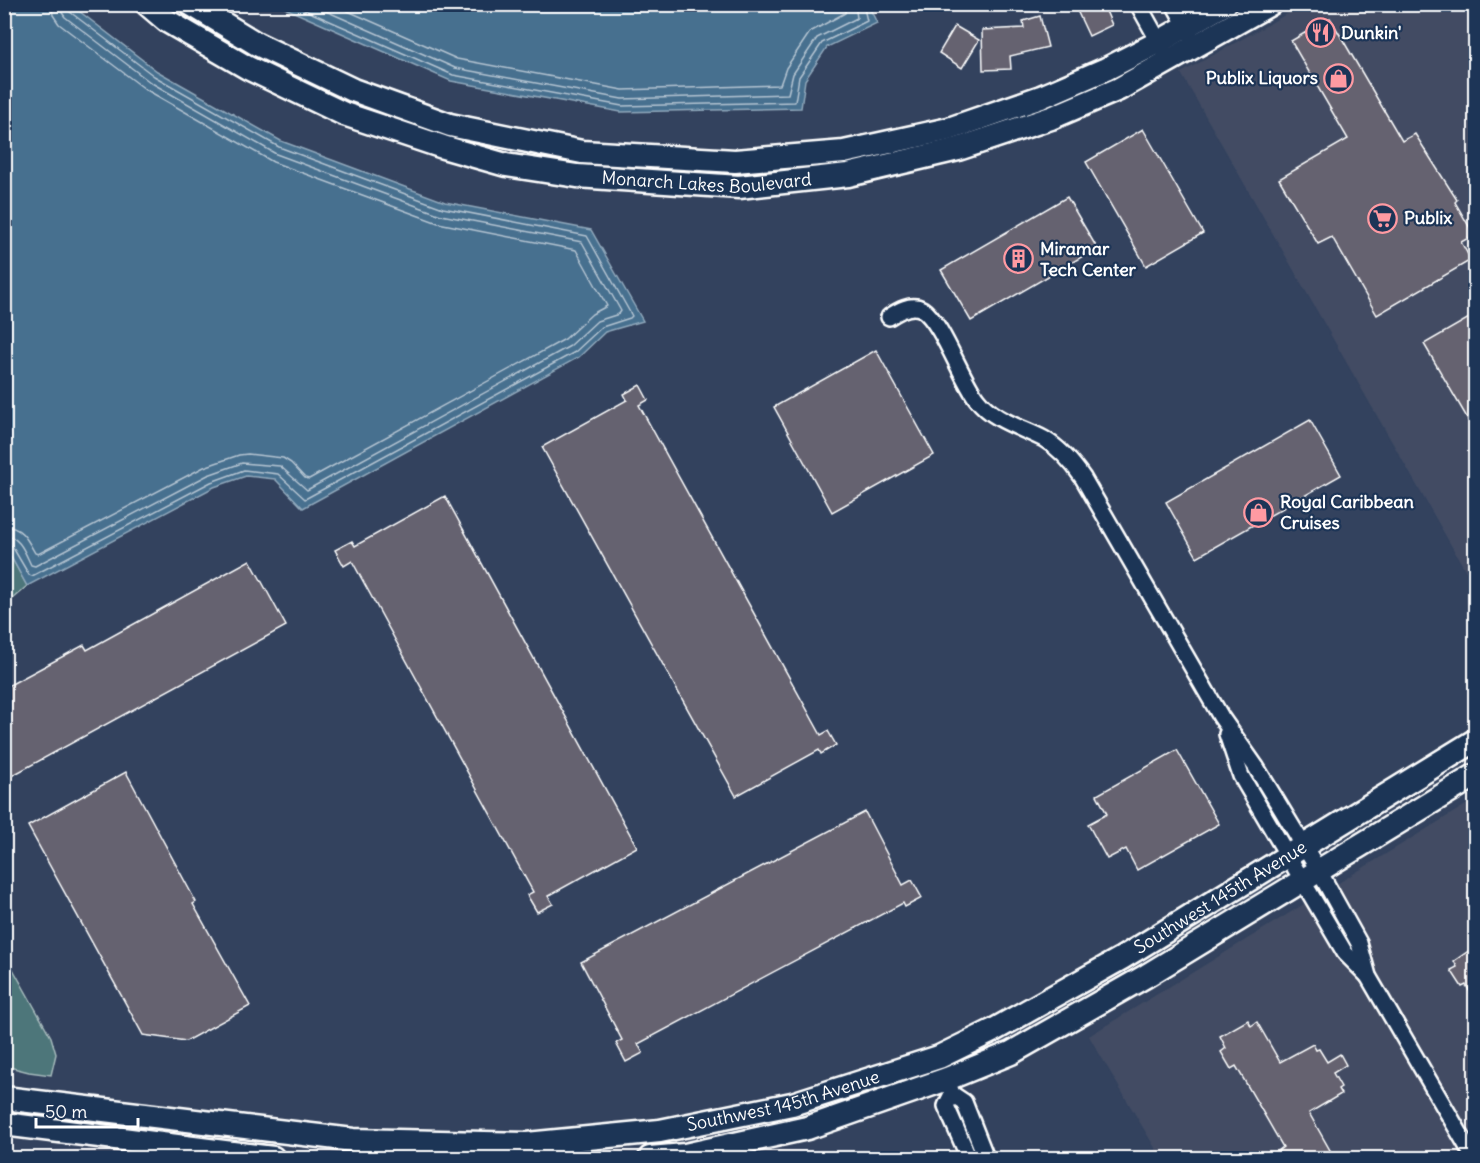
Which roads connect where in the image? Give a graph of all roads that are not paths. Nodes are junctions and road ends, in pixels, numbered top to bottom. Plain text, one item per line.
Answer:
1 (147, 4) edge
2 (191, 4) edge
3 (1138, 4) edge
4 (1173, 4) edge
5 (1225, 4) edge
6 (1270, 4) edge
7 (1192, 36) junction
8 (1164, 52) junction
9 (888, 317) dead end
10 (1476, 740) edge
11 (1476, 775) edge
12 (1296, 850) junction
13 (1311, 876) junction
14 (949, 1087) junction
15 (4, 1098) edge
16 (4, 1124) edge
17 (273, 1158) edge
18 (650, 1158) edge
19 (969, 1158) edge
20 (986, 1158) edge
21 (1474, 1158) edge

1 - 8 street, Monarch Lakes Boulevard
2 - 8 street, Monarch Lakes Boulevard
3 - 8 street
4 - 7 street
5 - 7 street, Monarch Lakes Boulevard
6 - 7 street, Monarch Lakes Boulevard
7 - 8 street, Monarch Lakes Boulevard
9 - 12 street
10 - 12 street, Southwest 145th Avenue
11 - 13 street, Southwest 145th Avenue
12 - 13 street
12 - 15 street, Southwest 145th Avenue
13 - 14 street, Southwest 145th Avenue
13 - 21 street
14 - 18 street, Southwest 145th Avenue
14 - 19 street
14 - 20 street
16 - 17 street

